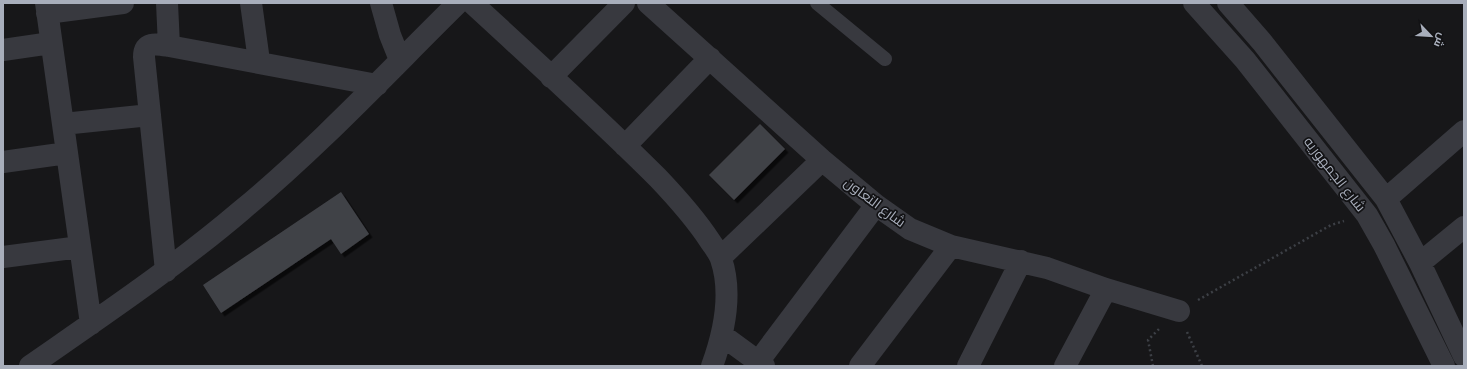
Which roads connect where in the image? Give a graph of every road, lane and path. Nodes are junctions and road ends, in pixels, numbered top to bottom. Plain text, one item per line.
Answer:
1 (123, 3) edge
2 (167, 3) edge
3 (251, 3) edge
4 (381, 3) edge
5 (458, 3) edge
6 (472, 3) edge
7 (624, 3) edge
8 (648, 3) edge
9 (817, 3) edge
10 (1194, 3) edge
11 (1228, 3) edge
12 (47, 8) edge
13 (52, 43) junction
14 (169, 46) junction
15 (3, 50) edge
16 (710, 58) junction
17 (885, 59) dead end
18 (400, 60) junction
19 (259, 61) junction
20 (551, 77) junction
21 (377, 85) junction
22 (1308, 100) junction
23 (150, 115) junction
24 (1289, 115) junction
25 (63, 124) junction
26 (1464, 131) edge
27 (625, 146) junction
28 (67, 153) junction
29 (822, 160) junction
30 (3, 162) edge
31 (1386, 199) junction
32 (876, 205) junction
33 (1367, 215) junction
34 (1464, 227) edge
35 (951, 246) junction
36 (80, 247) junction
37 (3, 257) edge
38 (721, 257) junction
39 (1021, 261) junction
40 (1420, 263) junction
41 (166, 271) junction
42 (1106, 289) junction
43 (1179, 311) junction
44 (91, 324) junction
45 (723, 336) junction
46 (1461, 342) edge
47 (1441, 359) edge
48 (761, 364) edge
49 (30, 366) edge
50 (712, 366) edge
51 (860, 366) edge
52 (968, 366) edge
53 (1066, 366) edge
54 (1153, 366) edge
55 (1202, 366) edge

1 - 12 street
2 - 14 street
3 - 19 street
4 - 18 street
5 - 18 street
6 - 20 street
7 - 20 street
8 - 16 street, شارع التعاون
9 - 17 lane
10 - 24 street, شارع الجمهوريه
11 - 22 street, شارع الجمهوريه
12 - 13 street
13 - 15 street
13 - 25 street
14 - 19 street
14 - 23 street
16 - 27 street
16 - 29 street, شارع التعاون
18 - 21 street
19 - 21 street
20 - 27 street
21 - 41 street
22 - 24 street
22 - 31 street, شارع الجمهوريه
23 - 25 street
23 - 41 street
24 - 33 street, شارع الجمهوريه
25 - 28 street
26 - 31 street
27 - 38 street
28 - 30 street
28 - 36 street
29 - 32 street, شارع التعاون
29 - 38 street
31 - 40 street, شارع الجمهوريه
32 - 35 street, شارع التعاون
32 - 48 street
33 - 43 path
33 - 47 street, شارع الجمهوريه
34 - 40 street
35 - 39 street, شارع التعاون
35 - 51 street
36 - 37 street
36 - 44 street
38 - 45 street
39 - 42 street, شارع التعاون
39 - 52 street
40 - 46 street, شارع الجمهوريه
41 - 44 street
42 - 43 street, شارع التعاون
42 - 53 street
43 - 54 path
43 - 55 path
44 - 49 street
45 - 48 street
45 - 50 street
46 - 47 street

